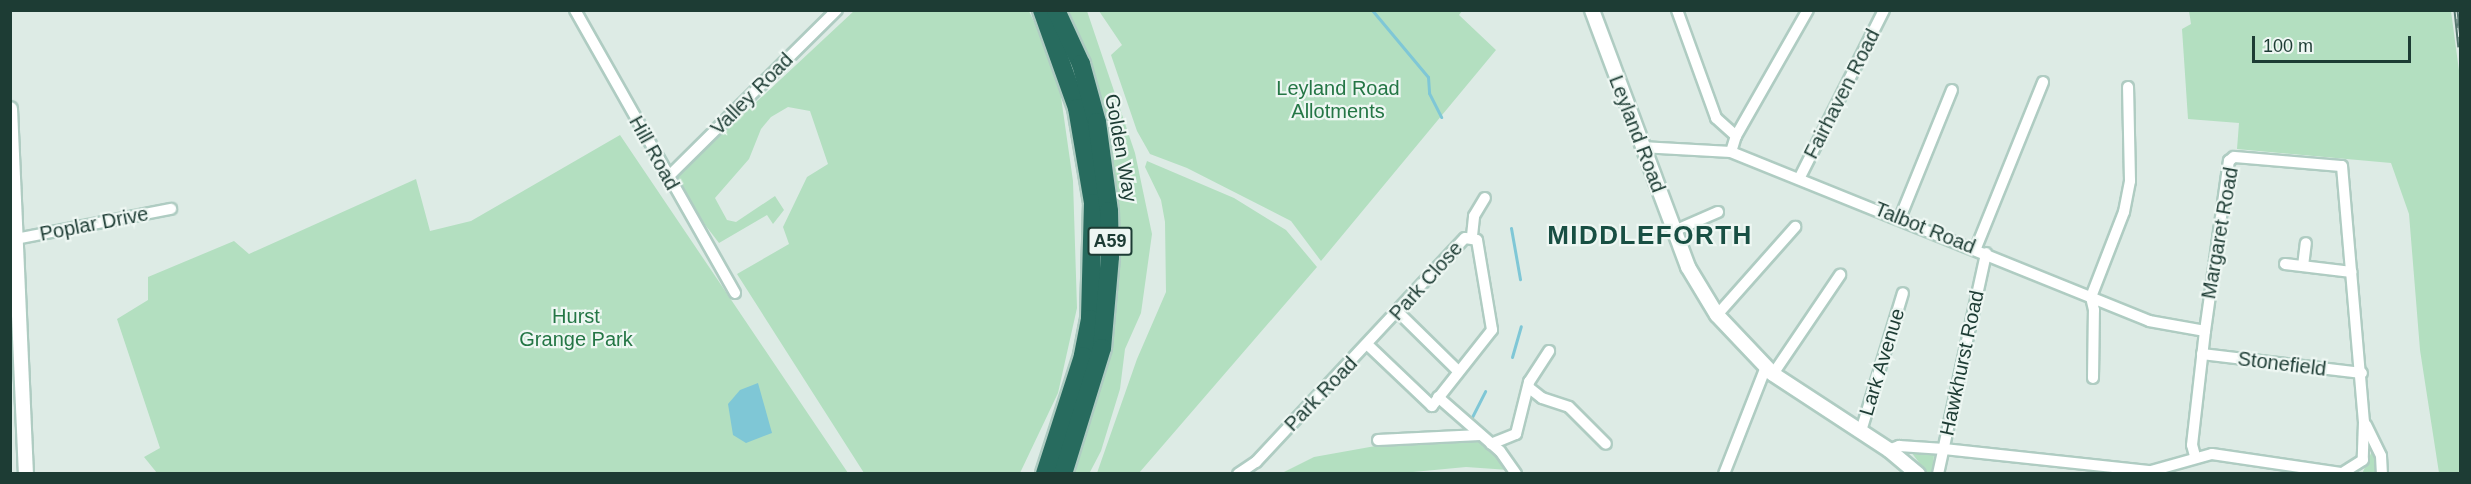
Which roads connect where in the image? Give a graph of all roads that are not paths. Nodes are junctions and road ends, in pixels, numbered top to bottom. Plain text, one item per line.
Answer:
1 (575, 10) edge
2 (837, 10) edge
3 (1042, 10) edge
4 (1056, 10) edge
5 (1592, 10) edge
6 (1677, 10) edge
7 (1808, 10) edge
8 (1884, 10) edge
9 (2043, 82) dead end
10 (2128, 87) dead end
11 (1952, 90) dead end
12 (10, 109) edge
13 (1736, 136) junction
14 (1641, 147) junction
15 (1731, 152) junction
16 (1800, 177) junction
17 (667, 178) junction
18 (1485, 198) dead end
19 (171, 209) dead end
20 (1718, 212) dead end
21 (13, 214) edge
22 (1900, 218) junction
23 (1795, 227) dead end
24 (1674, 231) junction
25 (1472, 236) junction
26 (16, 239) junction
27 (2306, 243) dead end
28 (1981, 251) junction
29 (2285, 264) dead end
30 (2303, 266) junction
31 (2352, 272) junction
32 (1840, 274) dead end
33 (735, 293) dead end
34 (1903, 293) dead end
35 (2091, 297) junction
36 (1398, 312) junction
37 (1717, 315) junction
38 (2205, 331) junction
39 (1368, 345) junction
40 (1549, 351) dead end
41 (2202, 354) junction
42 (15, 359) edge
43 (1458, 371) junction
44 (1769, 371) junction
45 (2362, 373) junction
46 (2093, 378) dead end
47 (1528, 387) junction
48 (1438, 397) junction
49 (2364, 422) junction
50 (1861, 431) junction
51 (1480, 435) junction
52 (1378, 440) dead end
53 (1491, 444) junction
54 (1606, 444) dead end
55 (1944, 449) junction
56 (1889, 450) junction
57 (2195, 456) junction
58 (1725, 471) edge
59 (2346, 473) edge
60 (26, 474) edge
61 (1045, 474) edge
62 (1063, 474) edge
63 (1238, 474) edge
64 (1516, 474) edge
65 (1738, 474) edge
66 (1918, 474) edge
67 (1938, 474) edge
68 (2382, 474) edge

1 - 17 street, Hill Road
2 - 17 street, Valley Road
3 - 61 highway, Golden Way / A59
4 - 62 highway, Golden Way / A59
5 - 14 main road, Leyland Road
6 - 13 street
7 - 13 street
8 - 16 street, Fairhaven Road
9 - 28 street, Hawkhurst Road
10 - 35 street
11 - 22 street
12 - 21 main road
13 - 15 street
14 - 15 street, Talbot Road
14 - 24 main road, Leyland Road
15 - 16 street, Talbot Road
16 - 22 street, Talbot Road
17 - 33 street, Hill Road
18 - 25 street
19 - 26 street, Poplar Drive
20 - 24 street
21 - 26 main road
22 - 28 street, Talbot Road
23 - 37 street
24 - 37 main road, Leyland Road
25 - 36 street, Park Close
25 - 43 street, Park Close
26 - 42 main road
27 - 30 street
28 - 35 street, Talbot Road
28 - 55 street, Hawkhurst Road
29 - 30 street
30 - 31 street
31 - 38 street, Margaret Road
31 - 45 street, Margaret Road
32 - 44 street
34 - 50 street, Lark Avenue
35 - 38 street, Talbot Road
35 - 46 street
36 - 39 street, Park Close
36 - 43 street
37 - 44 main road, Leyland Road
38 - 41 street, Margaret Road
39 - 48 street, Park Road
39 - 63 street, Park Road
40 - 47 street
41 - 45 street, Stonefield
41 - 57 street, Margaret Road
42 - 60 main road
43 - 48 street, Park Close
44 - 50 main road, Leyland Road
44 - 58 street
45 - 49 street, Margaret Road
47 - 53 street
47 - 54 street
48 - 51 street, Park Road
49 - 59 street, Margaret Road
49 - 68 street, Margaret Road
50 - 56 main road, Leyland Road
51 - 52 street
51 - 53 street, Park Road
53 - 64 street, Park Road
55 - 56 street, Margaret Road
55 - 57 street, Margaret Road
55 - 67 street, Hawkhurst Road
56 - 66 main road, Leyland Road
57 - 59 street, Margaret Road
58 - 65 street

